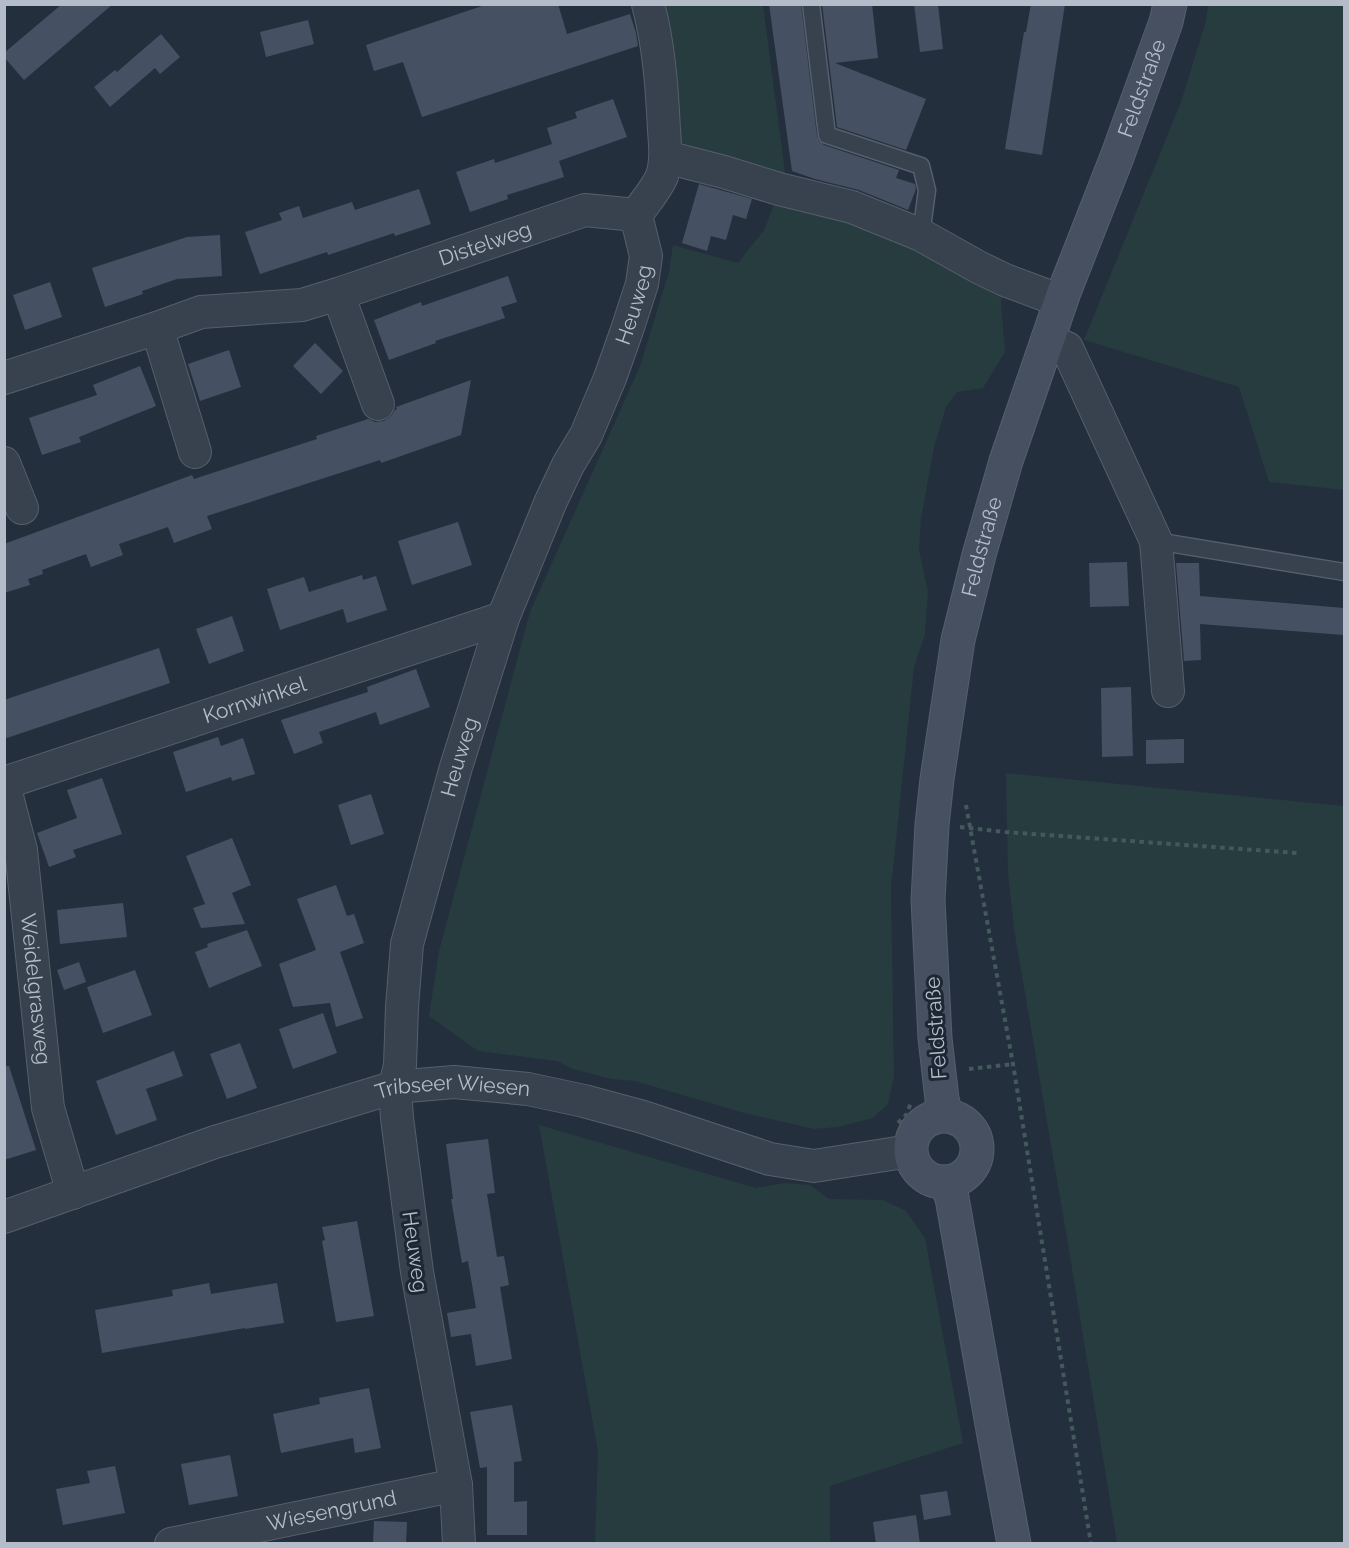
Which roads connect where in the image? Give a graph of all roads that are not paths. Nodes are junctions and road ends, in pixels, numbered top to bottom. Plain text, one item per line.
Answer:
1 (648, 4) edge
2 (810, 4) edge
3 (1170, 4) edge
4 (666, 157) junction
5 (636, 214) junction
6 (921, 235) junction
7 (338, 294) junction
8 (1061, 301) junction
9 (157, 328) junction
10 (1047, 340) junction
11 (4, 378) edge
12 (378, 404) dead end
13 (195, 452) dead end
14 (4, 463) edge
15 (22, 508) dead end
16 (1156, 541) junction
17 (1344, 572) edge
18 (504, 618) junction
19 (1168, 690) dead end
20 (4, 784) edge
21 (395, 1087) junction
22 (946, 1115) junction
23 (910, 1151) junction
24 (946, 1182) junction
25 (73, 1193) junction
26 (4, 1217) edge
27 (456, 1485) junction
28 (171, 1544) edge
29 (459, 1544) edge
30 (1014, 1544) edge

1 - 4 street
2 - 6 lane
3 - 8 main road, Feldstraße
4 - 5 street
4 - 6 street
5 - 7 street, Distelweg
5 - 18 street, Heuweg
6 - 8 street
7 - 9 street, Distelweg
7 - 12 street
8 - 10 main road, Feldstraße
9 - 11 street, Distelweg
9 - 13 street
10 - 16 street
10 - 22 main road, Feldstraße
14 - 15 street
16 - 17 lane
16 - 19 street
18 - 20 street, Kornwinkel
18 - 21 street, Heuweg
20 - 25 street, Weidelgrasweg
21 - 23 street, Tribseer Wiesen
21 - 25 street, Tribseer Wiesen
21 - 27 street, Heuweg
22 - 23 main road
22 - 24 main road
23 - 24 main road
24 - 30 main road
25 - 26 street, Tribseer Wiesen
27 - 28 street, Wiesengrund
27 - 29 street, Heuweg

